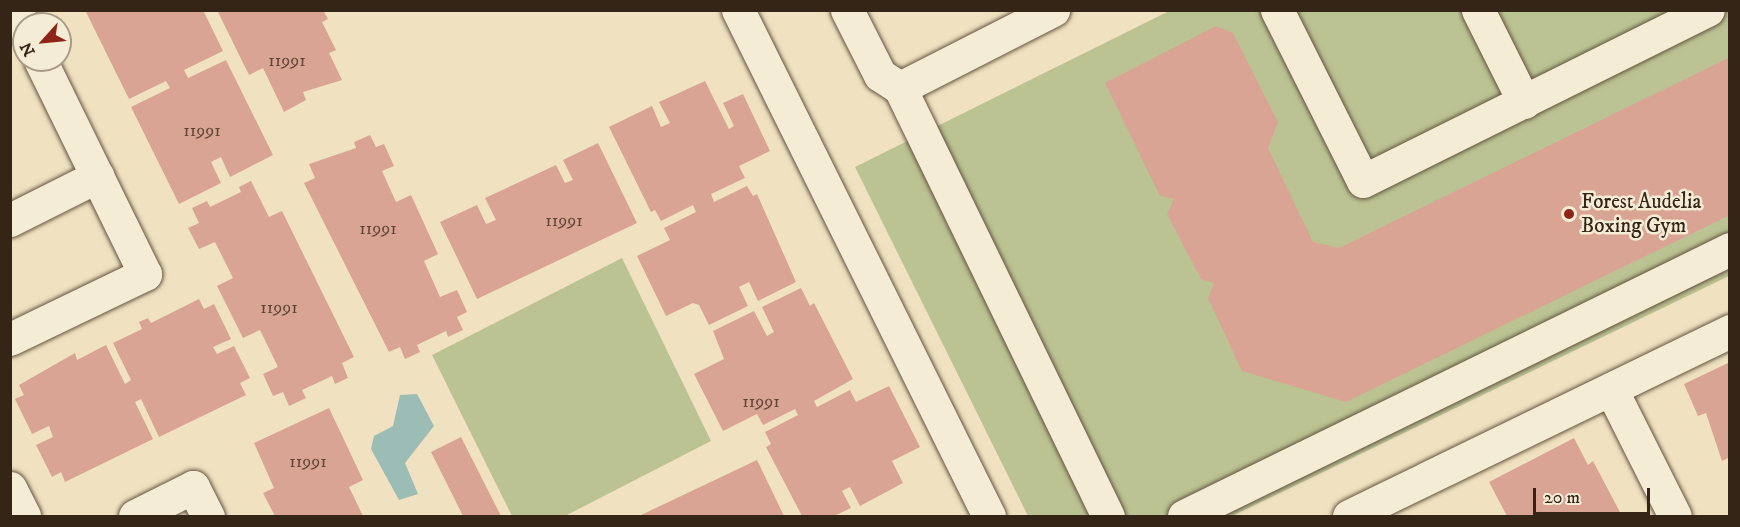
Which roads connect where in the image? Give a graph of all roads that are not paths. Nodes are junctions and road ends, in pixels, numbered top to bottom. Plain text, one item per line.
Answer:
1 (738, 10) edge
2 (847, 10) edge
3 (1053, 10) edge
4 (1277, 10) edge
5 (1478, 10) edge
6 (1708, 10) edge
7 (46, 72) edge
8 (900, 88) junction
9 (1524, 102) junction
10 (98, 176) junction
11 (10, 220) edge
12 (1730, 249) edge
13 (1730, 332) edge
14 (10, 339) edge
15 (1611, 389) junction
16 (10, 488) edge
17 (24, 516) edge
18 (135, 516) edge
19 (208, 516) edge
20 (989, 516) edge
21 (1108, 516) edge
22 (1184, 516) edge
23 (1349, 516) edge
24 (1675, 516) edge

1 - 20 street
2 - 8 street
3 - 8 street
4 - 9 street
5 - 9 street
6 - 9 street
7 - 10 street
8 - 21 street
10 - 11 street
10 - 14 street
12 - 22 street
13 - 15 street
15 - 23 street
15 - 24 street
16 - 17 street
18 - 19 street

